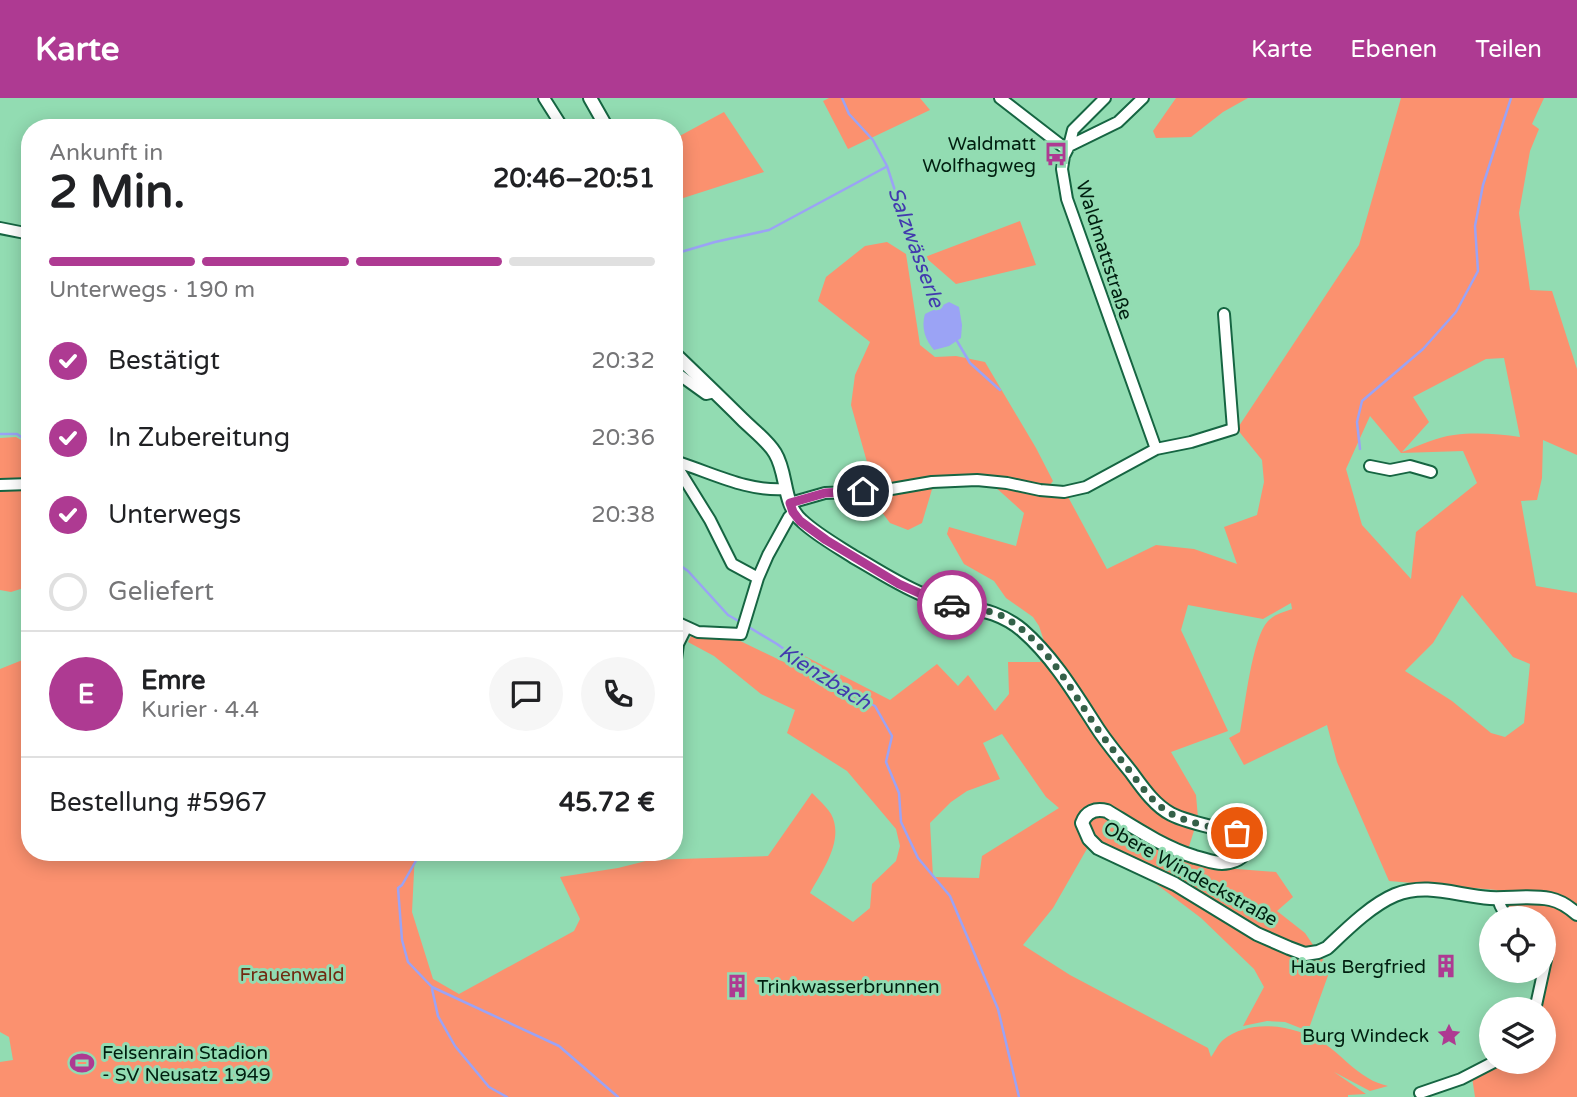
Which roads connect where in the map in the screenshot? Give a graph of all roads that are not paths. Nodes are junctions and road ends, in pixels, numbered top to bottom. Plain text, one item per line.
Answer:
1 (544, 98) edge
2 (590, 98) edge
3 (1000, 98) edge
4 (1105, 98) edge
5 (1143, 98) edge
6 (557, 119) edge
7 (602, 119) edge
8 (1068, 148) junction
9 (0, 228) edge
10 (21, 232) edge
11 (1224, 314) dead end
12 (683, 362) edge
13 (683, 377) edge
14 (715, 392) junction
15 (1156, 449) junction
16 (683, 464) edge
17 (1370, 466) dead end
18 (1431, 472) dead end
19 (683, 476) edge
20 (21, 484) edge
21 (0, 485) edge
22 (786, 489) junction
23 (792, 507) junction
24 (758, 578) junction
25 (683, 626) edge
26 (686, 628) junction
27 (683, 634) edge
28 (1498, 898) junction
29 (1500, 906) edge
30 (1577, 915) edge
31 (1479, 1070) edge
32 (1420, 1093) dead end

1 - 6 street
2 - 7 street
3 - 8 street
4 - 8 street
5 - 8 street
8 - 15 street, Waldmattstraße
9 - 10 street
11 - 15 street
12 - 14 street
13 - 14 street
14 - 22 street
15 - 23 street
16 - 22 street
17 - 18 street
19 - 24 street
20 - 21 street
22 - 23 street
23 - 24 street
23 - 28 street, Obere Windeckstraße
24 - 26 street
25 - 26 street
26 - 27 street
28 - 29 street
28 - 30 street
31 - 32 street

